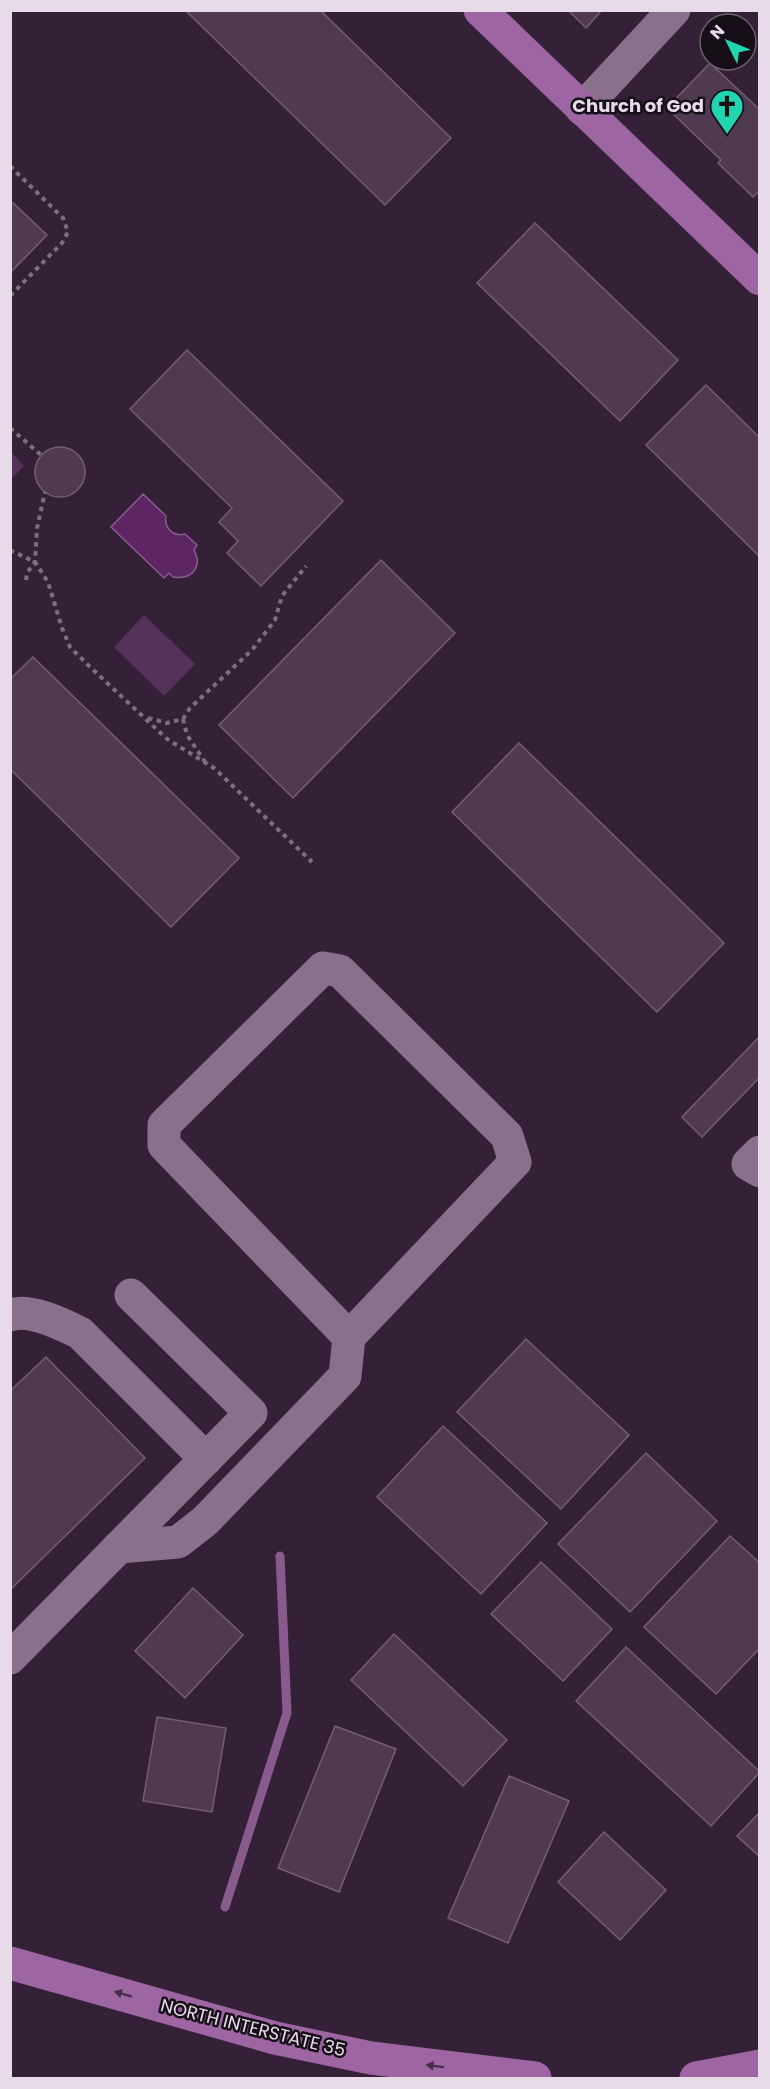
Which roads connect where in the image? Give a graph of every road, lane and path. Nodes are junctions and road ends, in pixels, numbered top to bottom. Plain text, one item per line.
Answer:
1 (480, 10) edge
2 (674, 10) edge
3 (582, 109) junction
4 (10, 166) edge
5 (759, 279) edge
6 (10, 296) edge
7 (10, 428) edge
8 (40, 455) dead end
9 (45, 492) dead end
10 (10, 550) edge
11 (35, 562) junction
12 (306, 566) dead end
13 (26, 580) dead end
14 (145, 717) junction
15 (183, 719) junction
16 (207, 764) junction
17 (312, 862) dead end
18 (759, 1152) edge
19 (759, 1171) edge
20 (131, 1295) dead end
21 (10, 1315) edge
22 (349, 1337) junction
23 (206, 1459) junction
24 (119, 1547) junction
25 (10, 1658) edge
26 (10, 1963) edge
27 (759, 2066) edge
28 (535, 2079) edge
29 (696, 2079) edge

1 - 3 main road
2 - 3 street
3 - 5 main road
4 - 6 path
7 - 8 path
9 - 11 path
10 - 11 path
11 - 13 path
11 - 14 path
12 - 15 path
14 - 15 path
14 - 16 path
15 - 16 path
16 - 17 path
18 - 19 street
20 - 23 street
21 - 23 street
22 - 22 street
22 - 24 street
23 - 24 street
24 - 25 street
28 -> 26 main road, NORTH INTERSTATE 35
27 - 29 main road

